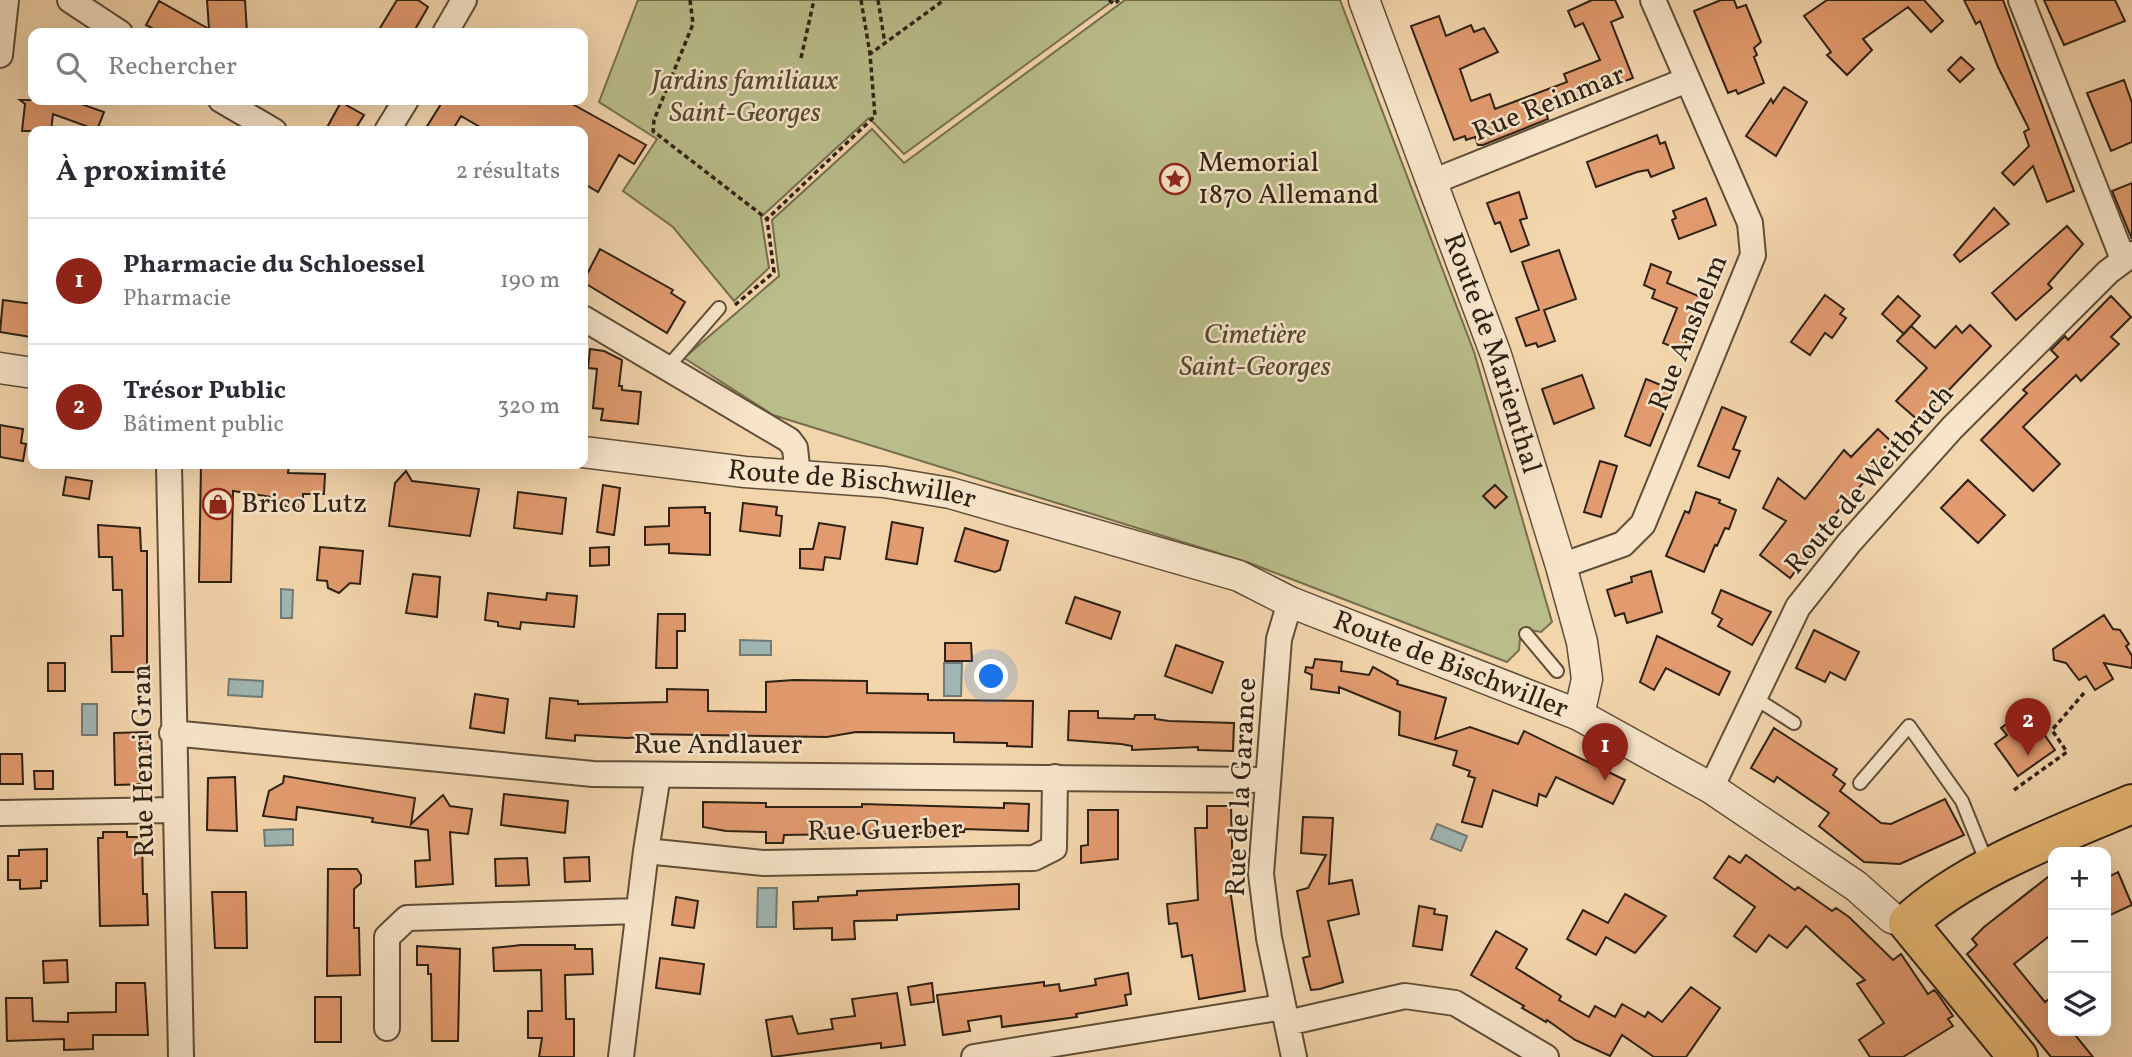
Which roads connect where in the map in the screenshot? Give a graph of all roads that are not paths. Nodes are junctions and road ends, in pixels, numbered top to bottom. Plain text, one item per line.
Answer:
1 (6, 0) edge
2 (69, 0) edge
3 (464, 0) edge
4 (1364, 0) edge
5 (1653, 0) edge
6 (2021, 0) edge
7 (112, 28) edge
8 (448, 28) edge
9 (0, 55) edge
10 (1687, 80) junction
11 (230, 105) edge
12 (403, 105) edge
13 (265, 126) edge
14 (390, 126) edge
15 (1432, 182) junction
16 (2128, 257) edge
17 (719, 308) road end
18 (588, 321) edge
19 (0, 368) edge
20 (666, 369) junction
21 (28, 372) edge
22 (588, 453) edge
23 (169, 469) edge
24 (798, 476) junction
25 (1561, 565) junction
26 (1290, 602) junction
27 (1526, 634) dead end
28 (1557, 671) dead end
29 (1755, 698) junction
30 (1579, 715) junction
31 (1794, 723) dead end
32 (172, 733) junction
33 (658, 775) junction
34 (1055, 777) junction
35 (1266, 780) junction
36 (1860, 783) dead end
37 (1711, 788) junction
38 (2132, 804) edge
39 (175, 810) junction
40 (0, 813) edge
41 (646, 851) junction
42 (1990, 870) junction
43 (638, 911) junction
44 (1908, 923) junction
45 (1285, 1015) junction
46 (387, 1028) dead end
47 (181, 1057) edge
48 (621, 1057) edge
49 (974, 1057) edge
50 (1294, 1057) edge
51 (1546, 1057) edge
52 (2018, 1057) edge

1 - 9 street
2 - 7 street
3 - 8 street
4 - 15 street, Route de Marienthal
5 - 10 street, Rue Anshelm
6 - 16 street
10 - 15 street, Rue Reinmar
10 - 25 street, Rue Anshelm
11 - 13 street
12 - 14 street
15 - 25 street, Route de Marienthal
16 - 29 street, Route de Weitbruch
17 - 20 lane
18 - 20 street
19 - 21 street
20 - 24 street
22 - 24 street, Route de Bischwiller
23 - 32 street, Rue Henri Gran
24 - 26 street, Route de Bischwiller
25 - 30 street, Route de Marienthal
26 - 30 street, Route de Bischwiller
26 - 35 street, Rue de la Garance
27 - 28 lane
29 - 31 lane
29 - 37 street, Route de Weitbruch
30 - 37 street, Route de Bischwiller
32 - 33 street, Rue Andlauer
32 - 39 street, Rue Henri Gran
33 - 34 street, Rue Andlauer
33 - 41 street
34 - 35 street, Rue Andlauer
34 - 41 street, Rue Guerber
35 - 45 street, Rue de la Garance
36 - 42 lane
37 - 44 street, Route de Bischwiller
38 - 42 main road
39 - 40 street
39 - 47 street, Rue Henri Gran
41 - 43 street
42 - 44 main road
43 - 46 street
43 - 48 street
44 - 52 main road, Route de Bischwiller
45 - 49 street
45 - 50 street, Rue de la Garance
45 - 51 street

